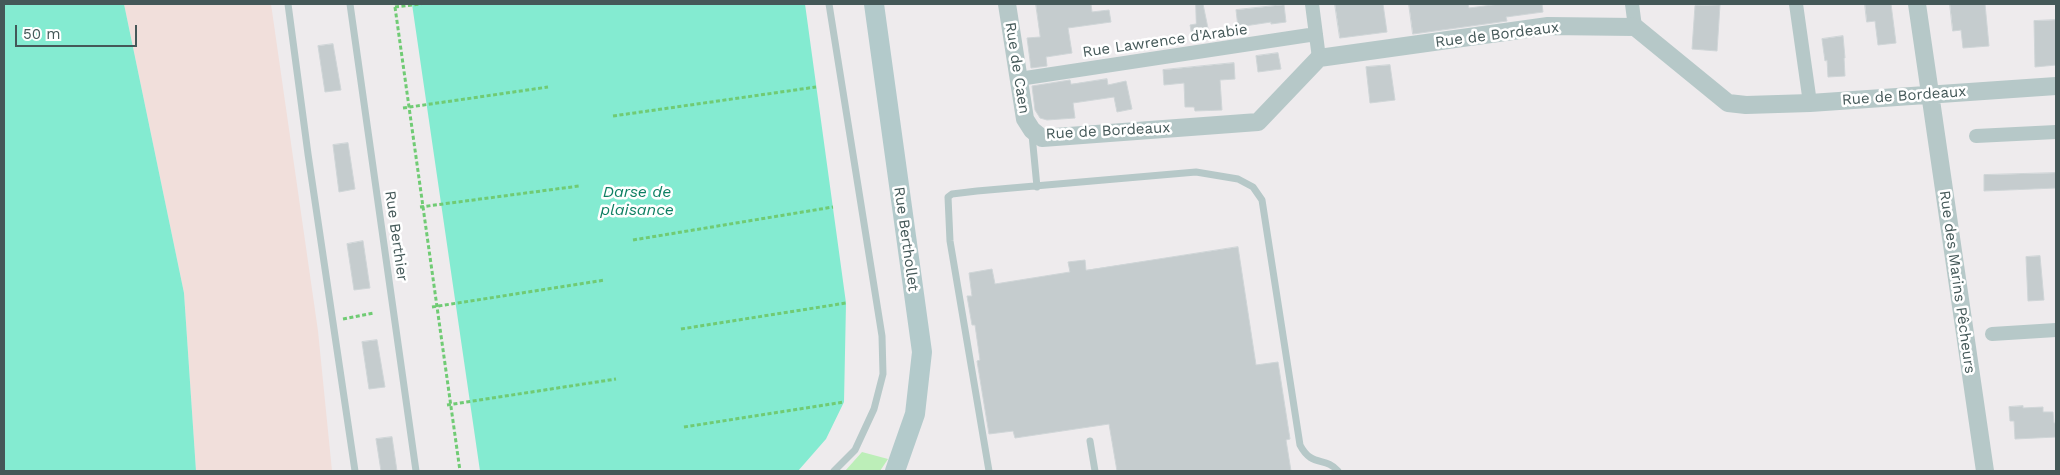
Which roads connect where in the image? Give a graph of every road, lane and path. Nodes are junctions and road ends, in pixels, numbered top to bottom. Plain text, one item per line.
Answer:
1 (288, 4) edge
2 (350, 4) edge
3 (421, 4) edge
4 (829, 4) edge
5 (874, 4) edge
6 (1007, 4) edge
7 (1312, 4) edge
8 (1632, 4) edge
9 (1796, 4) edge
10 (1917, 4) edge
11 (1635, 27) junction
12 (1316, 34) junction
13 (1319, 58) junction
14 (1019, 79) junction
15 (2056, 86) edge
16 (548, 87) dead end
17 (816, 87) dead end
18 (1930, 93) junction
19 (1810, 103) junction
20 (408, 107) junction
21 (403, 108) dead end
22 (613, 116) dead end
23 (1032, 130) junction
24 (2056, 132) edge
25 (1976, 136) dead end
26 (579, 186) dead end
27 (1037, 187) junction
28 (421, 207) junction
29 (833, 207) dead end
30 (633, 240) dead end
31 (605, 280) dead end
32 (846, 303) dead end
33 (437, 306) junction
34 (432, 307) dead end
35 (374, 314) dead end
36 (333, 321) junction
37 (681, 329) dead end
38 (2056, 330) edge
39 (1992, 334) dead end
40 (616, 379) dead end
41 (844, 402) dead end
42 (449, 405) junction
43 (684, 428) dead end
44 (1090, 441) dead end
45 (355, 471) edge
46 (416, 471) edge
47 (460, 471) edge
48 (834, 471) edge
49 (895, 471) edge
50 (989, 471) edge
51 (1095, 471) edge
52 (1338, 471) edge
53 (1984, 471) edge

1 - 36 lane
2 - 46 lane, Rue Berthier
3 - 20 path
4 - 48 lane
5 - 49 main road, Rue Berthollet
6 - 14 street, Rue de Caen
7 - 12 street
8 - 11 street
9 - 19 street
10 - 18 street, Rue des Marins Pêcheurs
11 - 13 street, Rue de Bordeaux
11 - 19 street, Rue de Bordeaux
12 - 13 street
12 - 14 street, Rue Lawrence d'Arabie
13 - 23 street, Rue de Bordeaux
14 - 23 street, Rue de Caen
15 - 18 street, Rue de Bordeaux
16 - 20 path
17 - 22 path
18 - 19 street, Rue de Bordeaux
18 - 53 street, Rue des Marins Pêcheurs
20 - 21 path
20 - 28 path
23 - 27 lane
24 - 25 street
26 - 28 path
27 - 50 lane
27 - 52 lane
28 - 33 path
29 - 30 path
31 - 33 path
32 - 37 path
33 - 34 path
33 - 42 path
35 - 36 path
36 - 45 lane
38 - 39 street
40 - 42 path
41 - 43 path
42 - 47 path
44 - 51 lane

